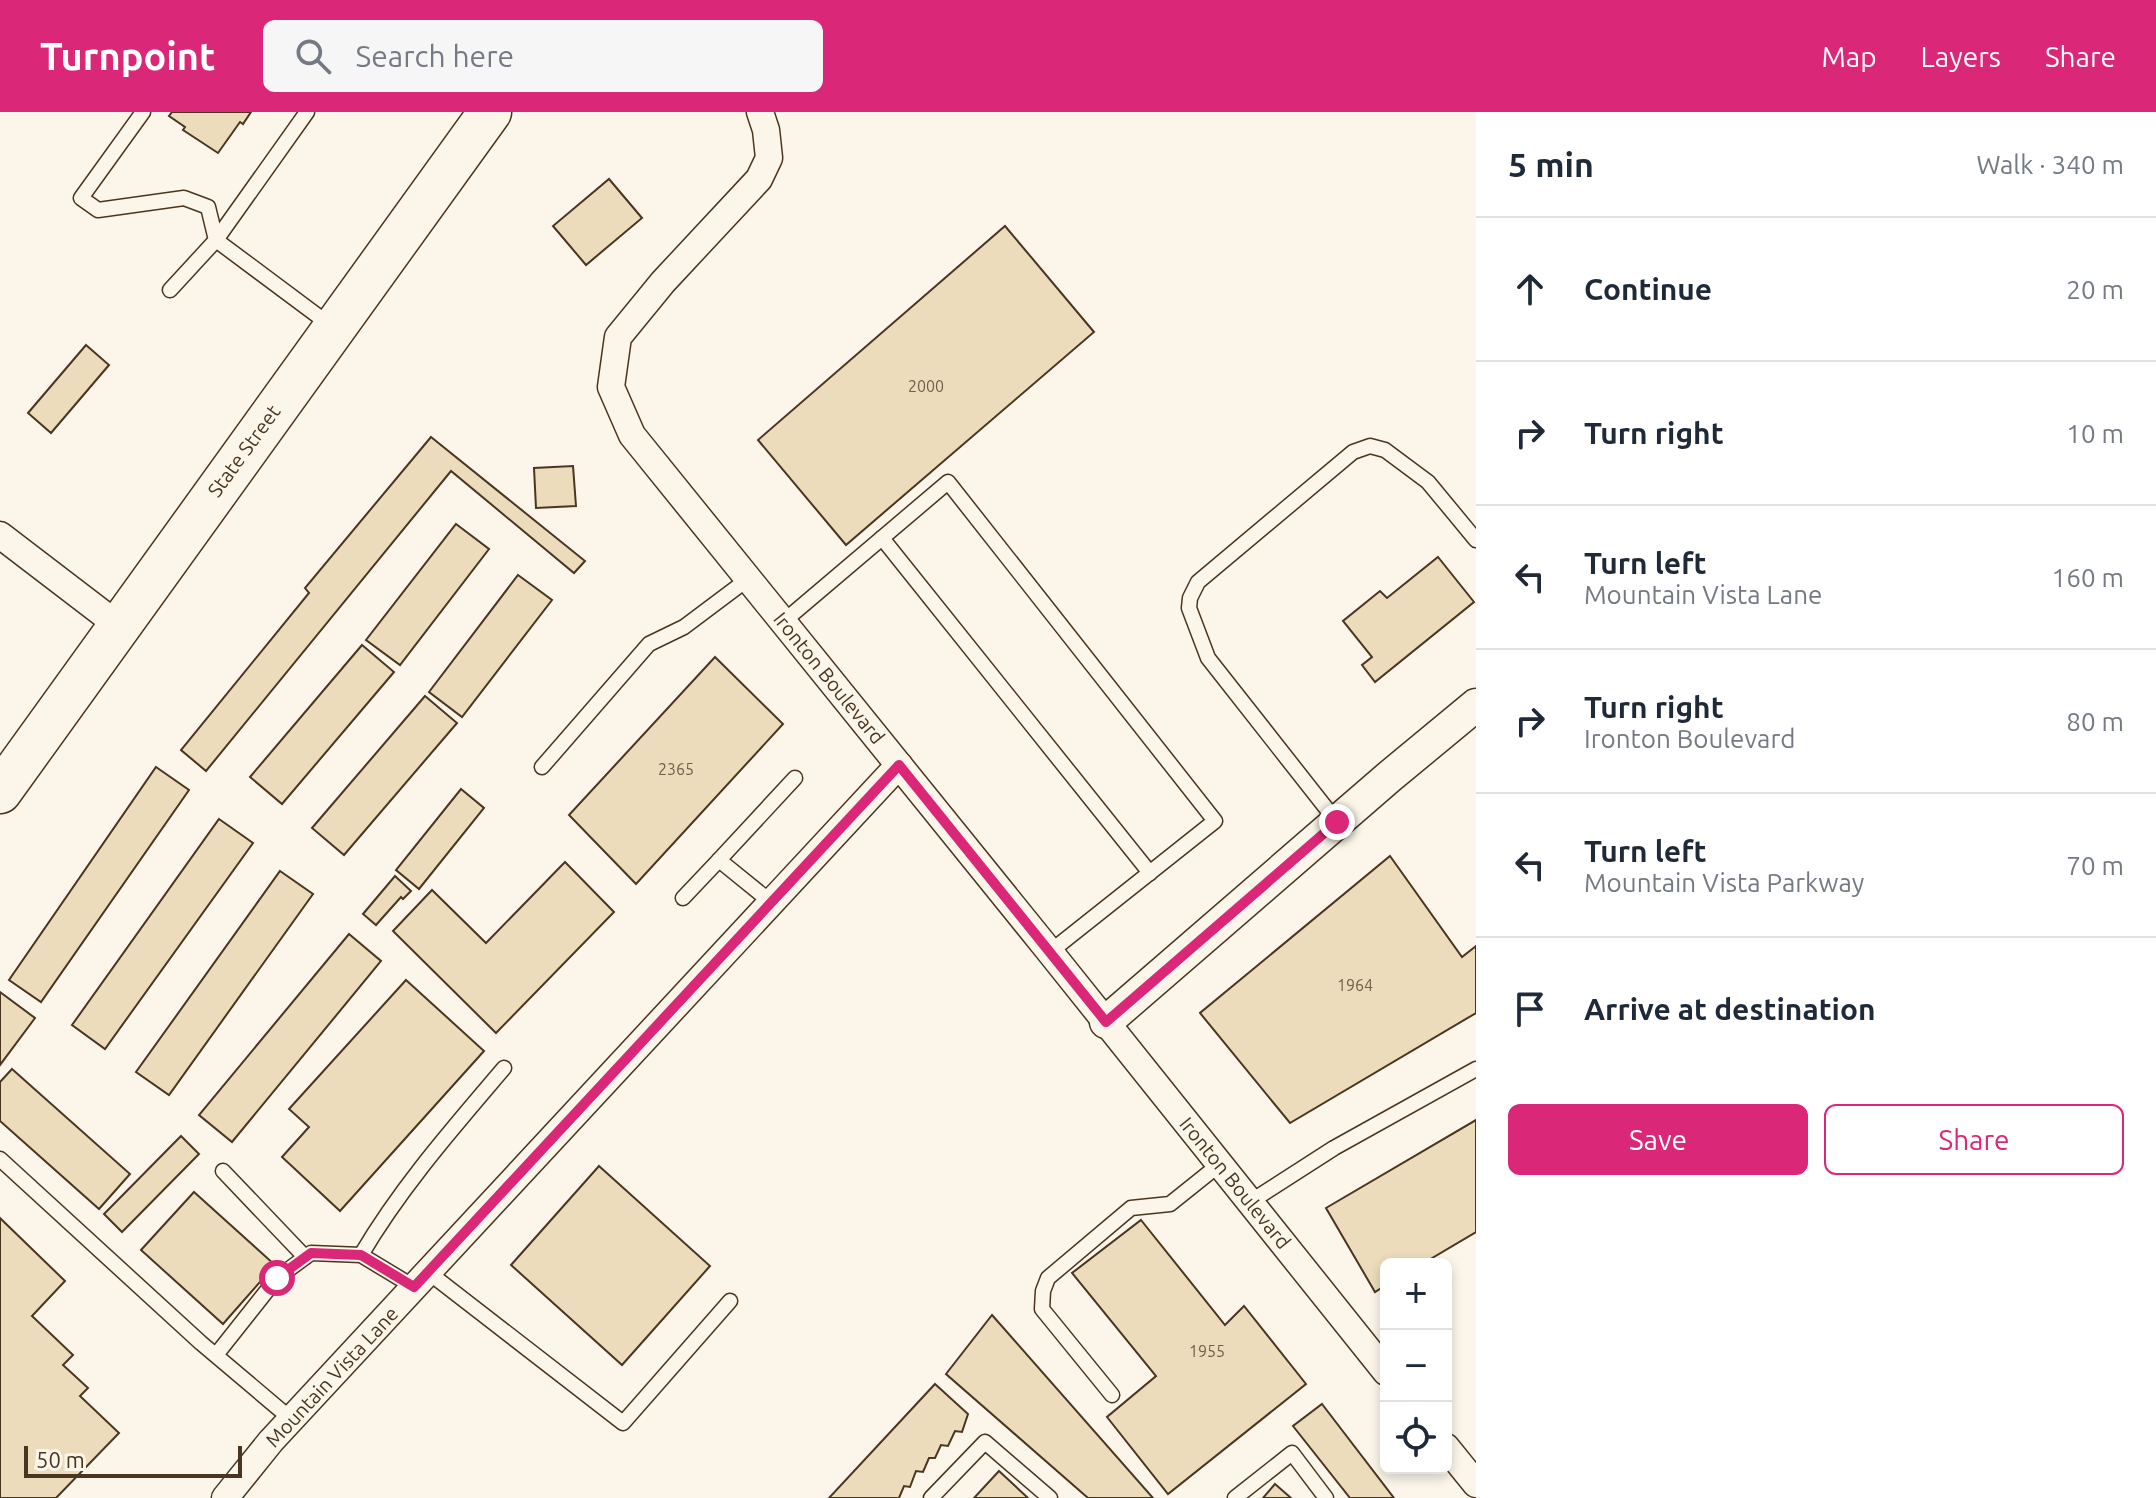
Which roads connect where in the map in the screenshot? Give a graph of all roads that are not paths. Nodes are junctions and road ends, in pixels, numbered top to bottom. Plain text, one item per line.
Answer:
1 (143, 112) edge
2 (307, 112) edge
3 (490, 112) edge
4 (760, 112) edge
5 (216, 240) junction
6 (170, 290) dead end
7 (334, 328) junction
8 (0, 535) edge
9 (882, 538) junction
10 (1476, 540) edge
11 (748, 579) junction
12 (783, 622) junction
13 (119, 626) junction
14 (1476, 705) edge
15 (899, 765) junction
16 (542, 767) dead end
17 (795, 778) dead end
18 (0, 792) edge
19 (1337, 822) junction
20 (719, 860) junction
21 (1150, 873) junction
22 (683, 898) dead end
23 (772, 903) junction
24 (1050, 952) junction
25 (1106, 1022) junction
26 (504, 1068) dead end
27 (1476, 1069) edge
28 (0, 1159) edge
29 (1220, 1164) junction
30 (223, 1171) dead end
31 (1250, 1202) junction
32 (361, 1255) junction
33 (305, 1257) junction
34 (421, 1280) junction
35 (730, 1301) dead end
36 (216, 1355) junction
37 (1380, 1364) edge
38 (1112, 1395) dead end
39 (291, 1419) junction
40 (1452, 1454) edge
41 (1476, 1484) edge
42 (225, 1498) edge
43 (931, 1498) edge
44 (1050, 1498) edge
45 (1235, 1498) edge
46 (1326, 1498) edge

1 - 5 lane
2 - 5 lane
3 - 7 main road, State Street
4 - 11 street, Ironton Boulevard
5 - 6 lane
5 - 7 lane
7 - 13 main road, State Street
8 - 13 street
9 - 12 lane
9 - 21 lane
9 - 21 lane
10 - 19 lane
11 - 12 street, Ironton Boulevard
11 - 16 lane
12 - 15 street, Ironton Boulevard
13 - 18 main road, State Street
14 - 19 street
15 - 23 street, Mountain Vista Lane
15 - 24 street, Ironton Boulevard
17 - 20 lane
19 - 25 street
20 - 22 lane
20 - 23 lane
21 - 24 lane
23 - 34 street, Mountain Vista Lane
24 - 25 street, Ironton Boulevard
25 - 29 street, Ironton Boulevard
26 - 32 lane
27 - 31 lane
28 - 36 lane
29 - 31 street, Ironton Boulevard
29 - 38 lane
30 - 33 lane
31 - 37 street, Ironton Boulevard
32 - 33 lane
32 - 34 lane
33 - 36 lane
34 - 35 lane
34 - 39 street, Mountain Vista Lane
36 - 39 lane
39 - 42 street, Mountain Vista Lane
40 - 41 street
43 - 44 lane
45 - 46 lane

